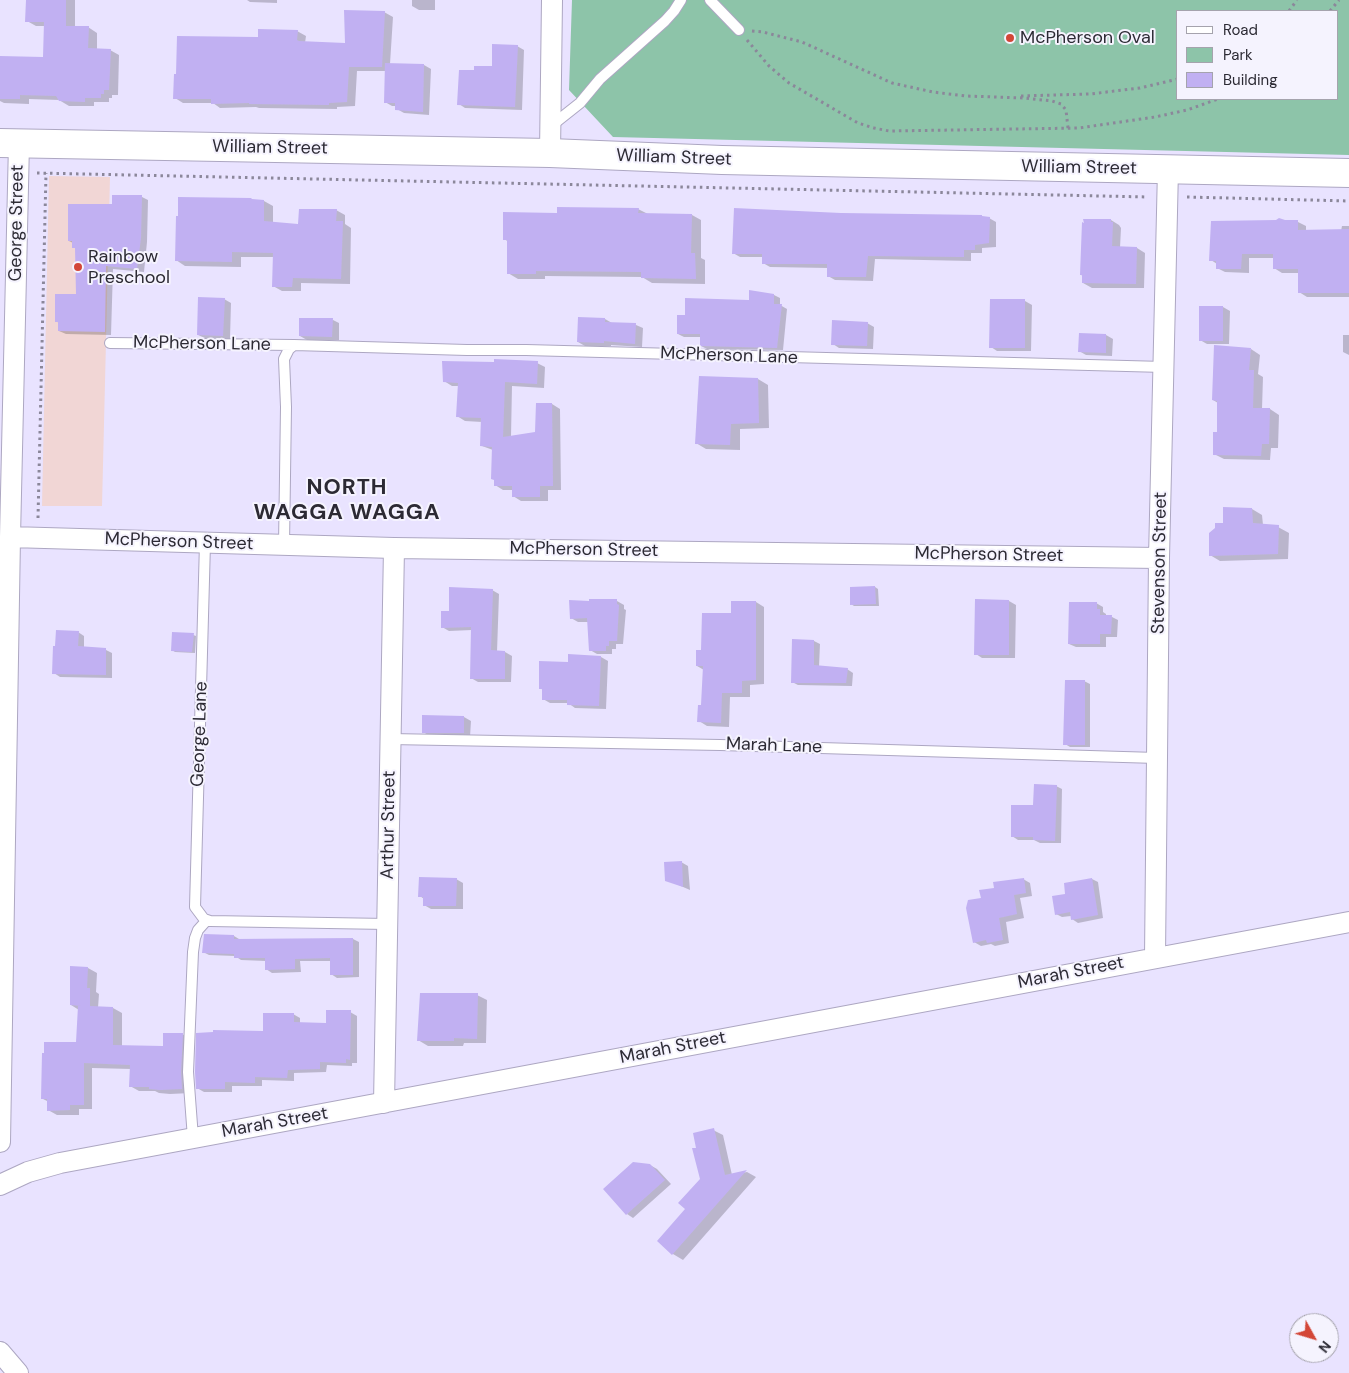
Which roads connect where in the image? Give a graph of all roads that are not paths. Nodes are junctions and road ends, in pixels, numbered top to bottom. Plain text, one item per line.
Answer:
1 (552, 0) edge
2 (681, 0) edge
3 (710, 0) edge
4 (739, 30) road end
5 (549, 140) junction
6 (9, 143) edge
7 (1168, 169) junction
8 (1349, 173) edge
9 (110, 344) dead end
10 (294, 345) junction
11 (1164, 367) junction
12 (10, 537) junction
13 (205, 543) junction
14 (284, 545) junction
15 (394, 548) junction
16 (1159, 558) junction
17 (390, 739) junction
18 (1157, 758) junction
19 (207, 920) junction
20 (1349, 922) edge
21 (387, 924) junction
22 (1155, 958) junction
23 (384, 1103) junction
24 (193, 1138) junction
25 (0, 1142) edge
26 (0, 1185) edge
27 (0, 1352) edge
28 (18, 1373) edge

1 - 5 street
2 - 5 lane
3 - 4 lane
5 - 6 street, William Street
5 - 7 street, William Street
6 - 12 street, George Street
7 - 8 street, William Street
7 - 11 street, Stevenson Street
9 - 10 lane, McPherson Lane
10 - 11 lane, McPherson Lane
10 - 14 lane, McPherson Lane
11 - 16 street, Stevenson Street
12 - 13 street, McPherson Street
12 - 25 street, George Street
13 - 14 street, McPherson Street
13 - 19 lane, George Lane
14 - 15 street, McPherson Street
15 - 16 street, McPherson Street
15 - 17 street, Arthur Street
16 - 18 street, Stevenson Street
17 - 18 lane, Marah Lane
17 - 21 street, Arthur Street
18 - 22 street, Stevenson Street
19 - 21 lane
19 - 24 lane
20 - 22 street, Marah Street
21 - 23 street, Arthur Street
22 - 23 street, Marah Street
23 - 24 street, Marah Street
24 - 26 street, Marah Street
27 - 28 street

